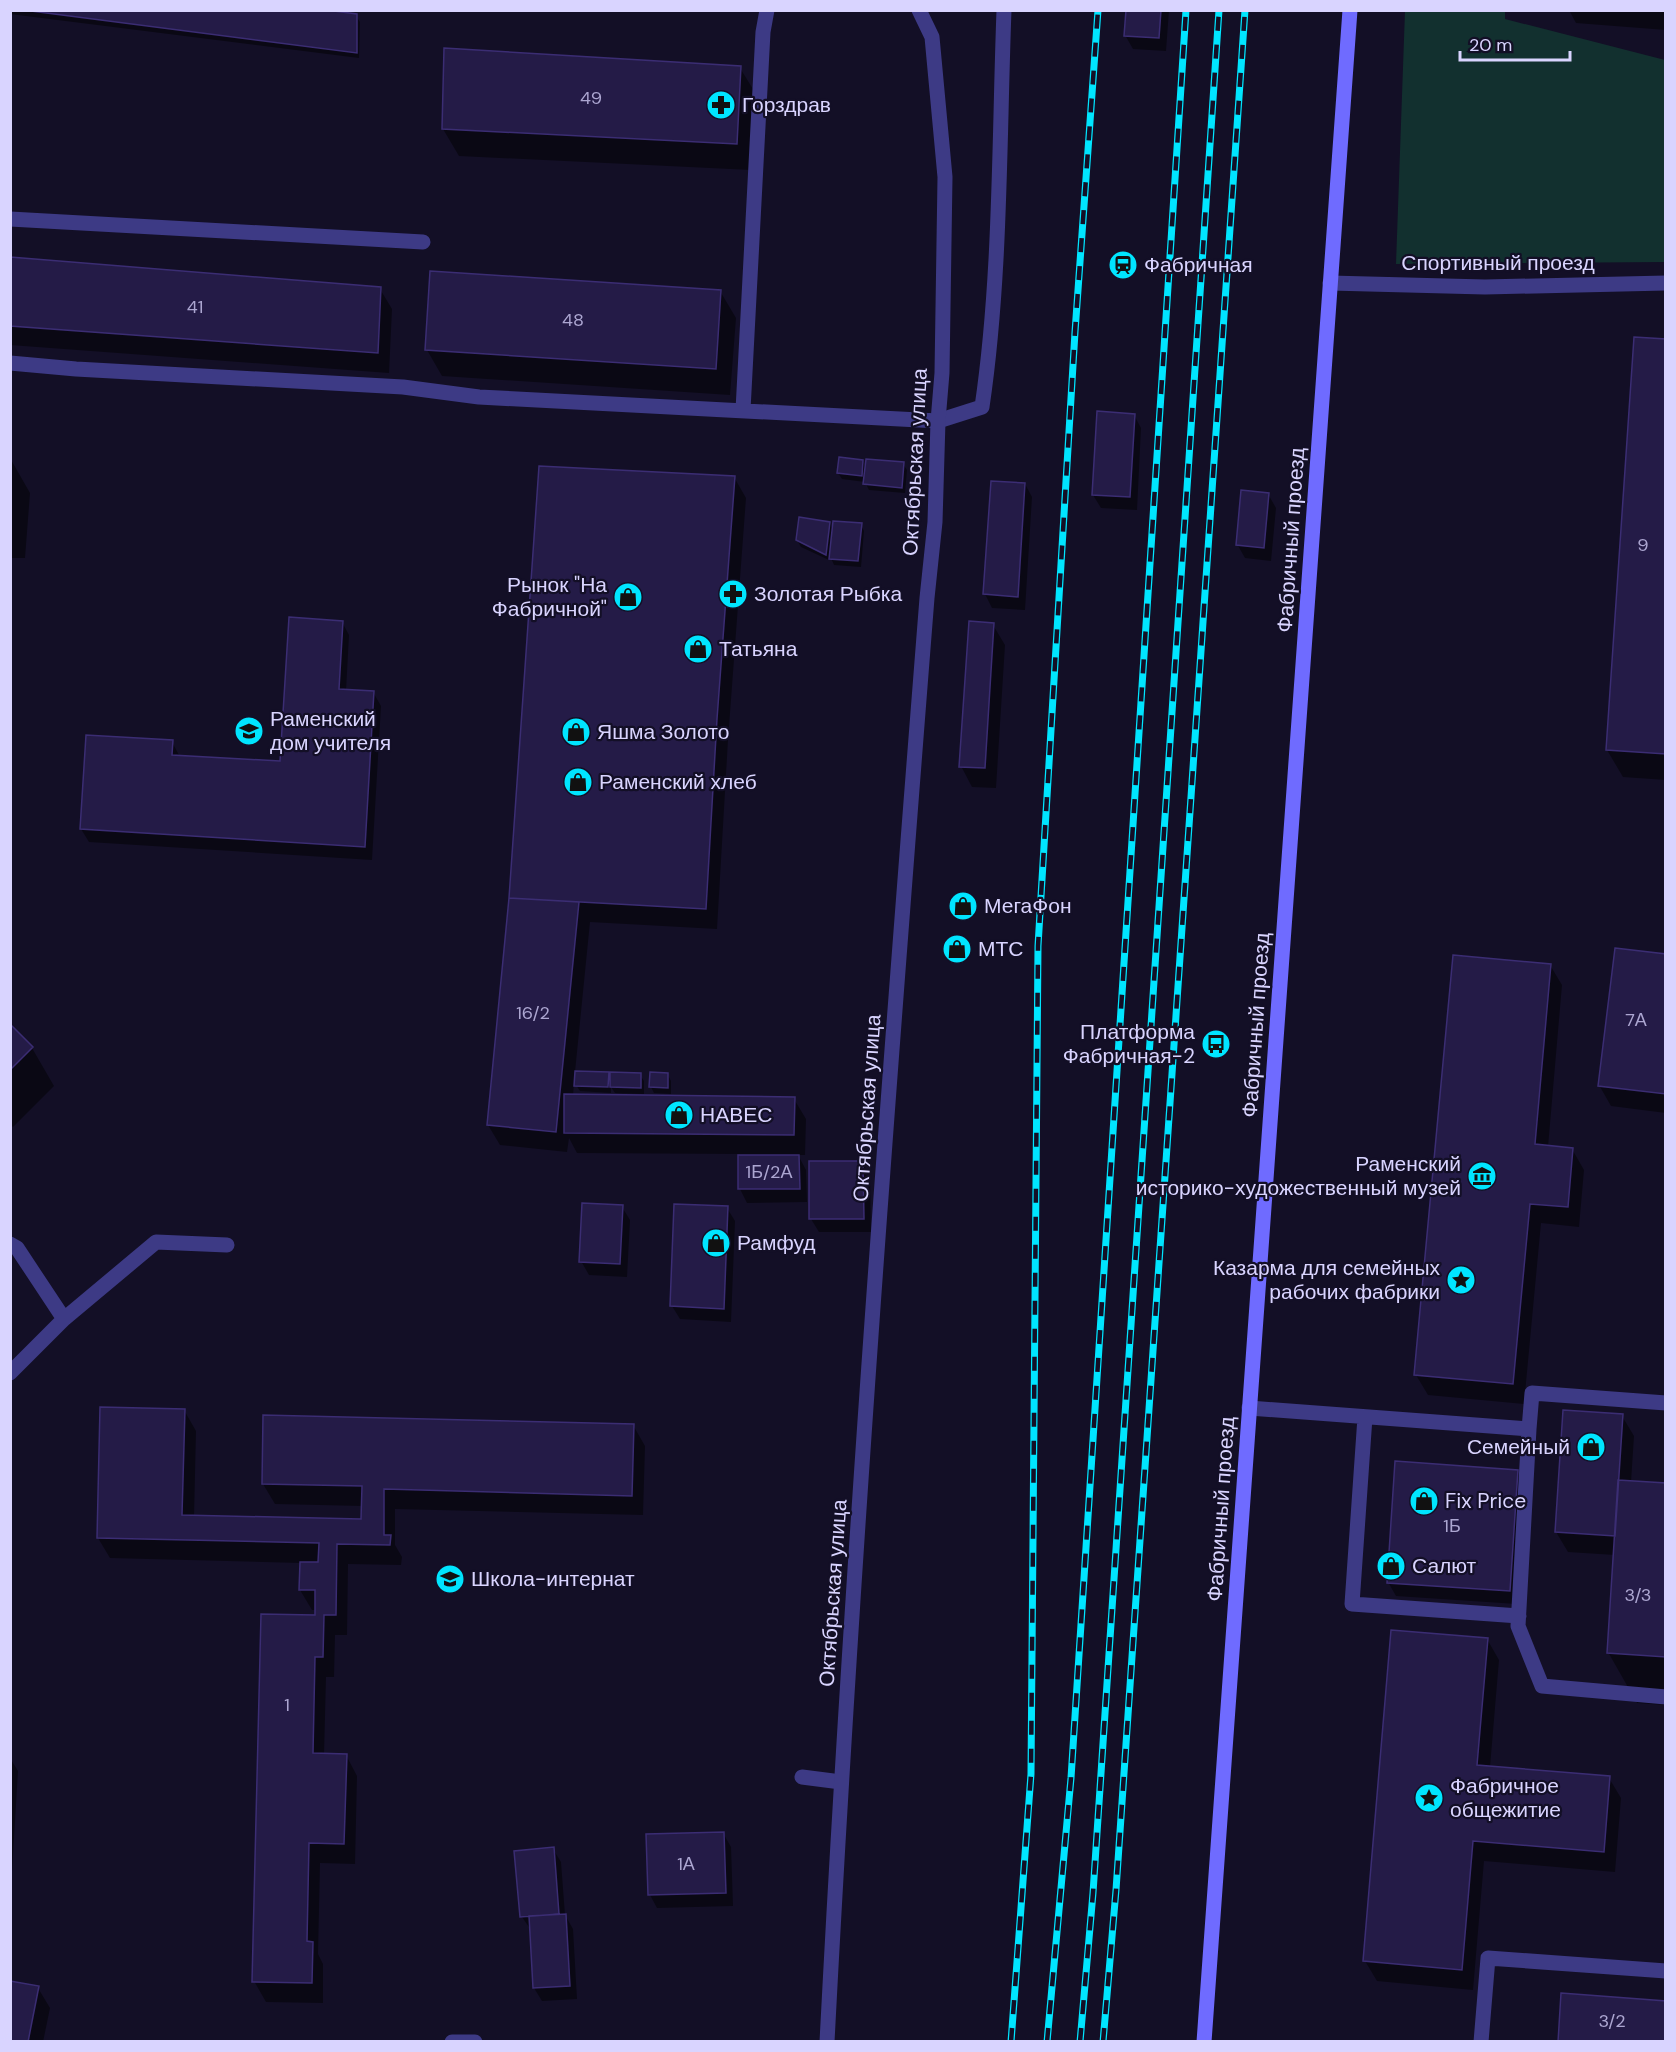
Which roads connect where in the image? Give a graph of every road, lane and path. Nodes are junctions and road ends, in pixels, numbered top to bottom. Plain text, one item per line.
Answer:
1 (767, 10) edge
2 (920, 10) edge
3 (1004, 10) edge
4 (1350, 10) edge
5 (10, 219) edge
6 (423, 242) dead end
7 (1665, 282) edge
8 (1330, 284) junction
9 (10, 363) edge
10 (743, 410) junction
11 (938, 421) junction
12 (10, 1244) edge
13 (227, 1245) dead end
14 (64, 1319) junction
15 (10, 1374) edge
16 (1665, 1403) edge
17 (1249, 1408) junction
18 (1365, 1417) junction
19 (1529, 1429) junction
20 (1519, 1616) junction
21 (1665, 1697) edge
22 (802, 1777) dead end
23 (841, 1782) junction
24 (1665, 1971) edge
25 (452, 2042) edge
26 (475, 2042) edge
27 (827, 2042) edge
28 (1204, 2042) edge
29 (1481, 2042) edge

1 - 10 street
2 - 11 street, Октябрьская улица
3 - 11 street
4 - 8 main road, Фабричный проезд
5 - 6 street
7 - 8 street, Спортивный проезд
8 - 17 main road, Фабричный проезд
9 - 10 street
10 - 11 street
11 - 23 street, Октябрьская улица
12 - 14 street
13 - 14 street
14 - 15 street
16 - 19 street
17 - 18 street
17 - 28 main road, Фабричный проезд
18 - 19 street
18 - 20 street
19 - 20 street
20 - 21 street
22 - 23 street
23 - 27 street, Октябрьская улица
24 - 29 street
25 - 26 street

